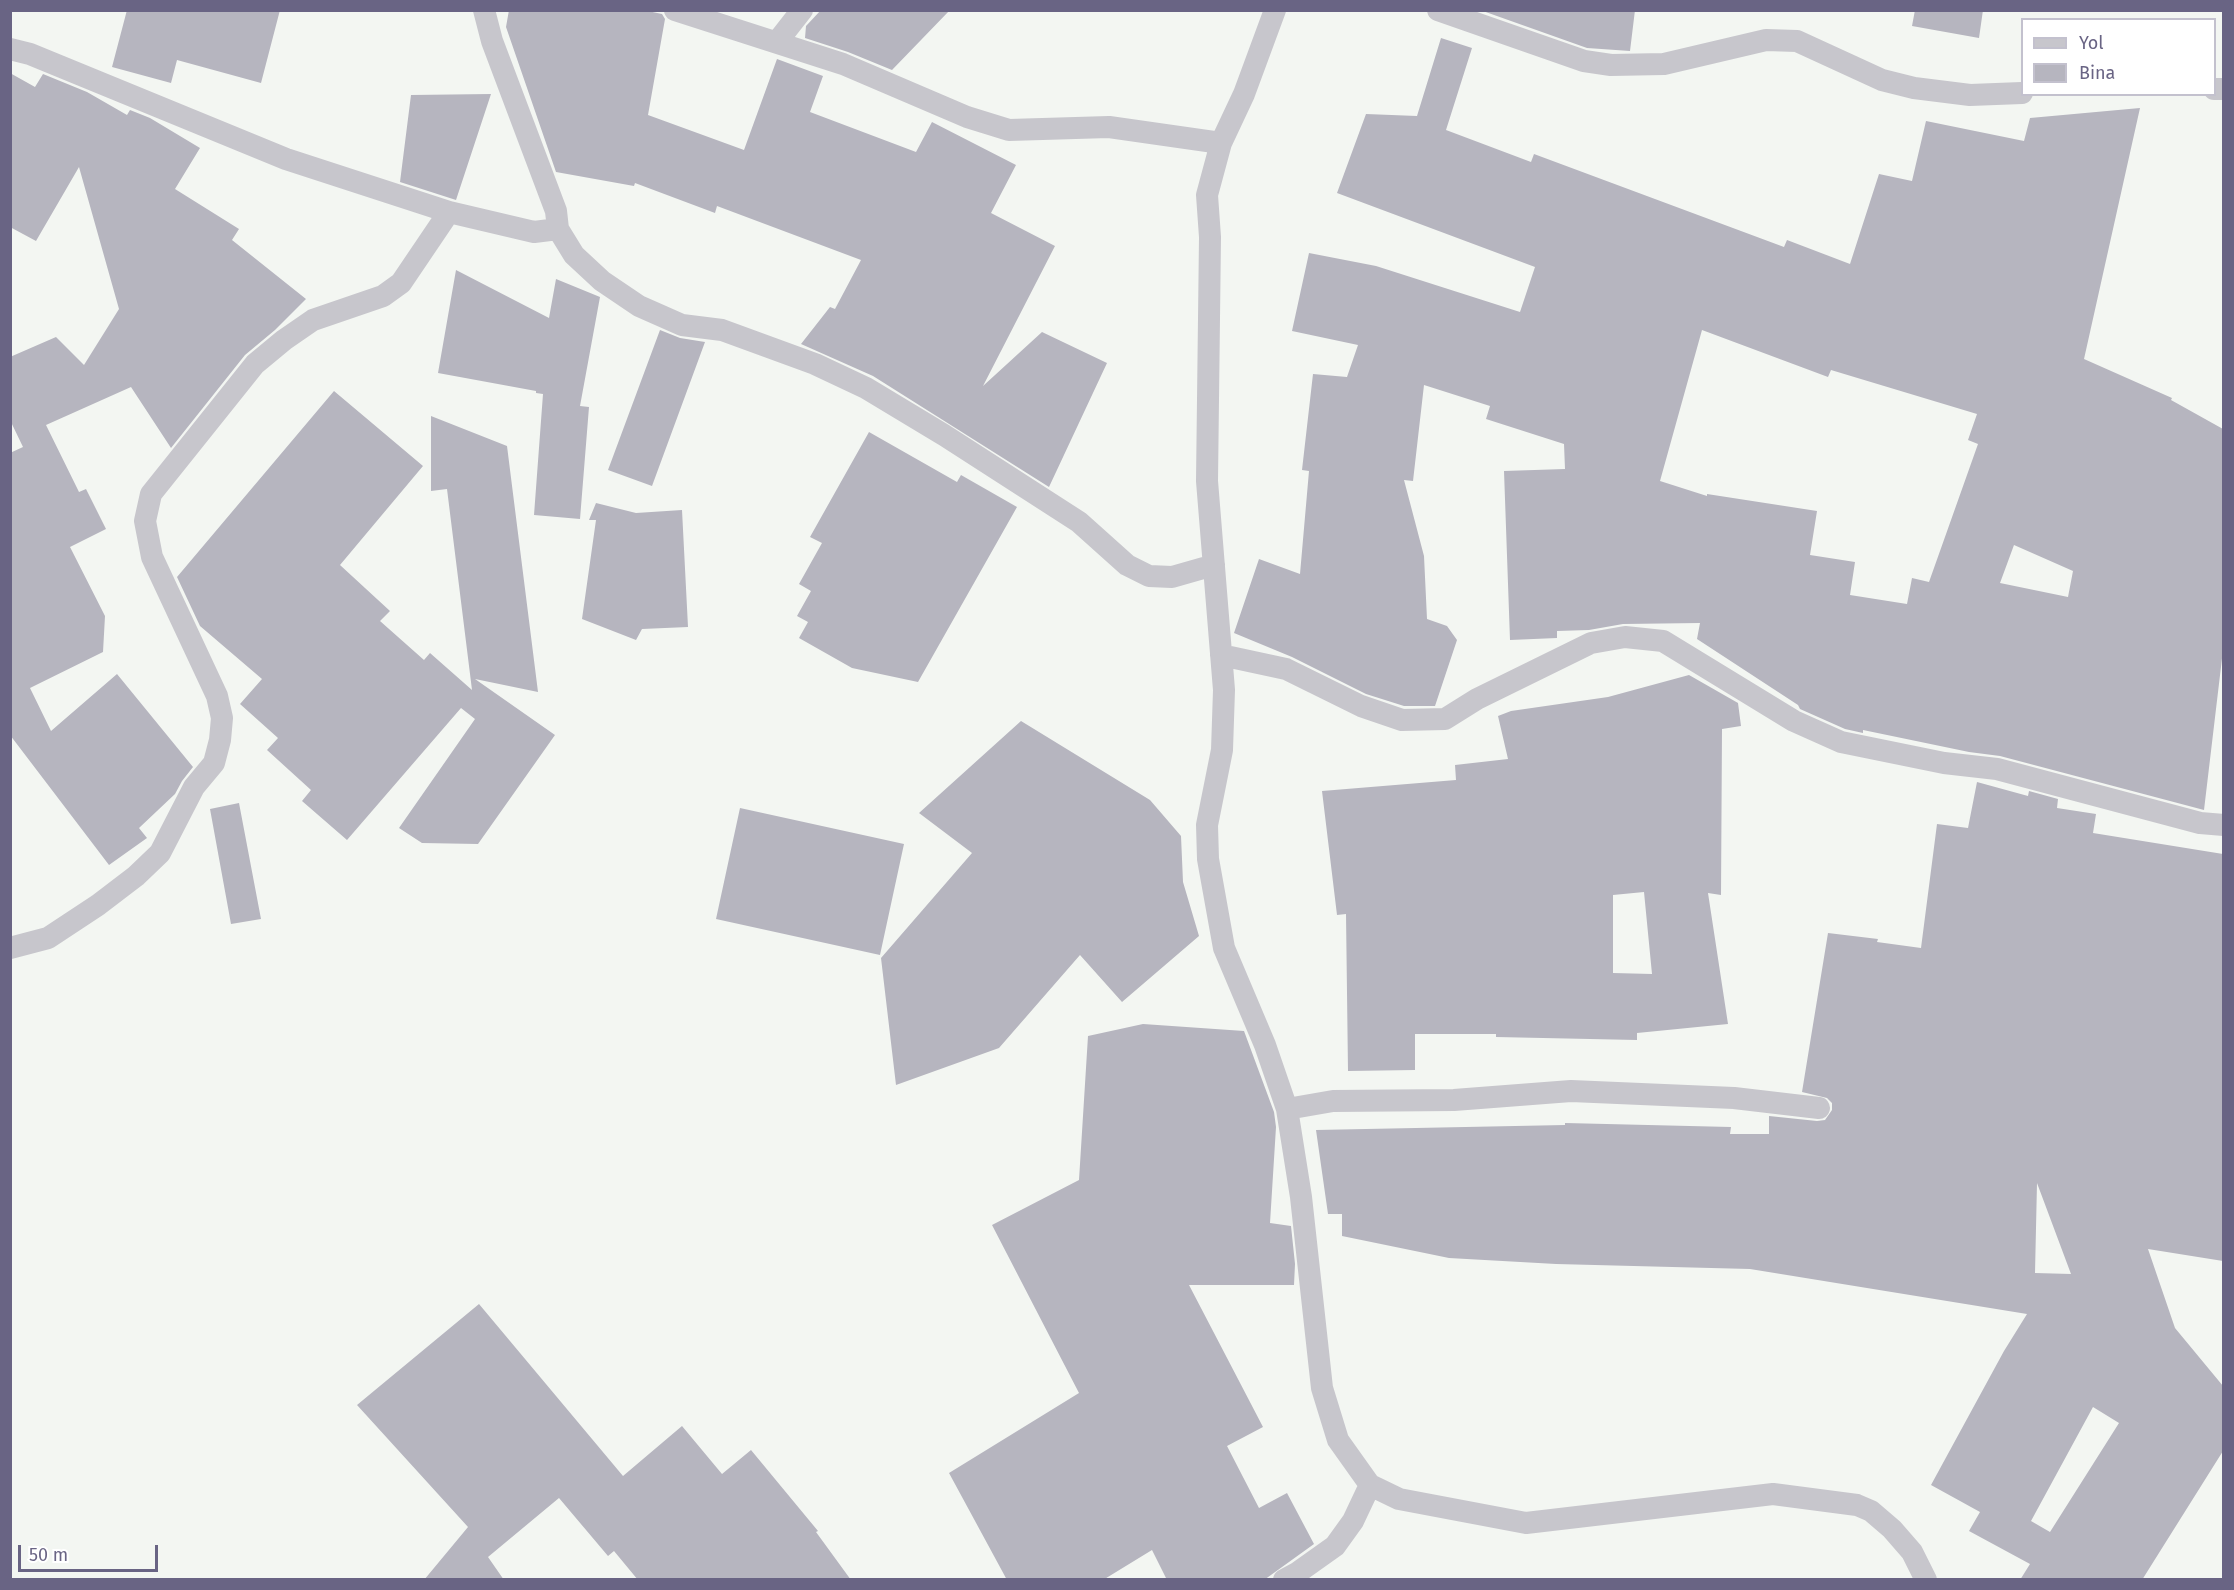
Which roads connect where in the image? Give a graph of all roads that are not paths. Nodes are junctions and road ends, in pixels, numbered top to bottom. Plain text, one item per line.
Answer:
1 (484, 10) edge
2 (675, 10) edge
3 (802, 10) edge
4 (1275, 10) edge
5 (1438, 10) edge
6 (777, 42) junction
7 (10, 49) edge
8 (2021, 93) edge
9 (1221, 143) junction
10 (449, 212) junction
11 (558, 229) junction
12 (1214, 565) junction
13 (1221, 655) junction
14 (2223, 825) edge
15 (10, 948) edge
16 (1819, 1108) dead end
17 (1287, 1110) junction
18 (1370, 1485) junction
19 (1284, 1580) edge
20 (1926, 1580) edge

1 - 11 street
2 - 6 street
3 - 6 street
4 - 9 street
5 - 8 street
6 - 9 street
7 - 10 street
9 - 12 street
10 - 11 street
10 - 15 street
11 - 12 street
12 - 13 street
13 - 14 street
13 - 17 street
16 - 17 street
17 - 18 street
18 - 19 street
18 - 20 street

